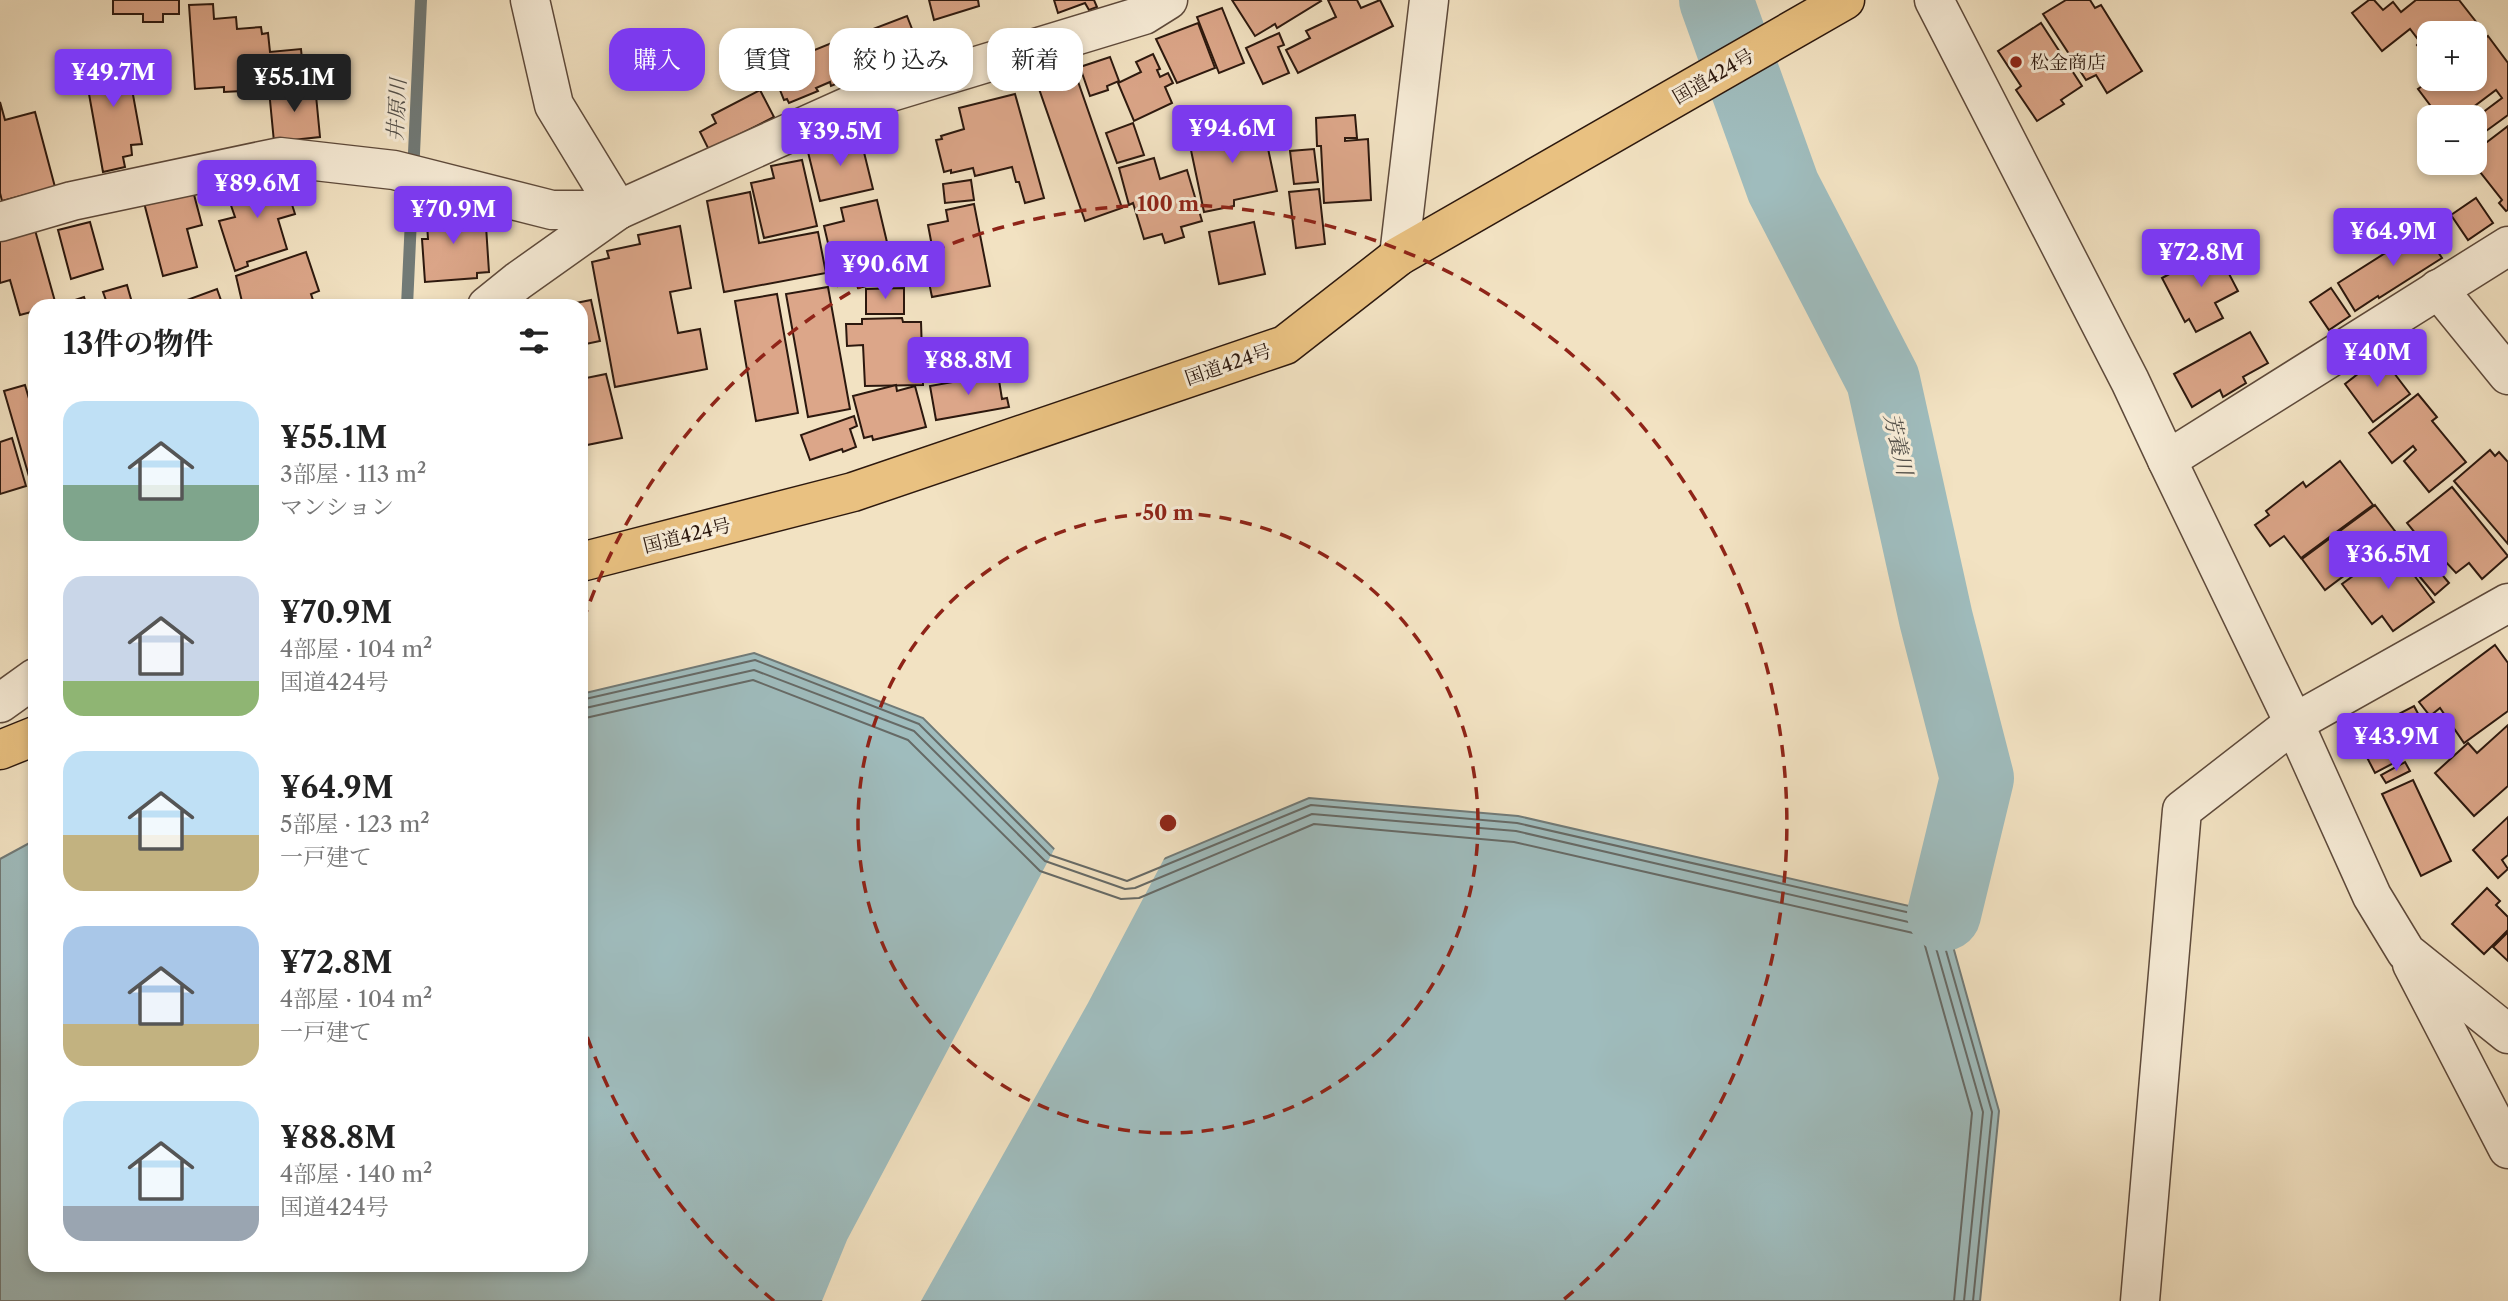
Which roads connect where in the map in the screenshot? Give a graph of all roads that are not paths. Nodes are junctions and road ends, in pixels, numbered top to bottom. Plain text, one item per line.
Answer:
1 (530, 0) edge
2 (1168, 0) edge
3 (1429, 0) edge
4 (1845, 0) edge
5 (1934, 0) edge
6 (618, 210) junction
7 (0, 222) edge
8 (2508, 246) edge
9 (1399, 256) junction
10 (2438, 289) junction
11 (496, 299) edge
12 (2508, 375) edge
13 (2167, 460) junction
14 (588, 560) edge
15 (2508, 603) edge
16 (28, 683) edge
17 (0, 703) edge
18 (2294, 723) junction
19 (28, 739) edge
20 (0, 750) edge
21 (2406, 952) junction
22 (2508, 1034) edge
23 (2508, 1149) edge
24 (2140, 1301) edge

1 - 6 street
2 - 6 street
3 - 9 street
4 - 9 highway, 国道424号
5 - 13 street
6 - 7 street
6 - 11 street
8 - 10 street
9 - 14 highway, 国道424号
10 - 12 street
10 - 13 street
13 - 18 street
15 - 18 street
16 - 17 street
18 - 21 street
18 - 24 street
19 - 20 highway
21 - 22 street
21 - 23 street

